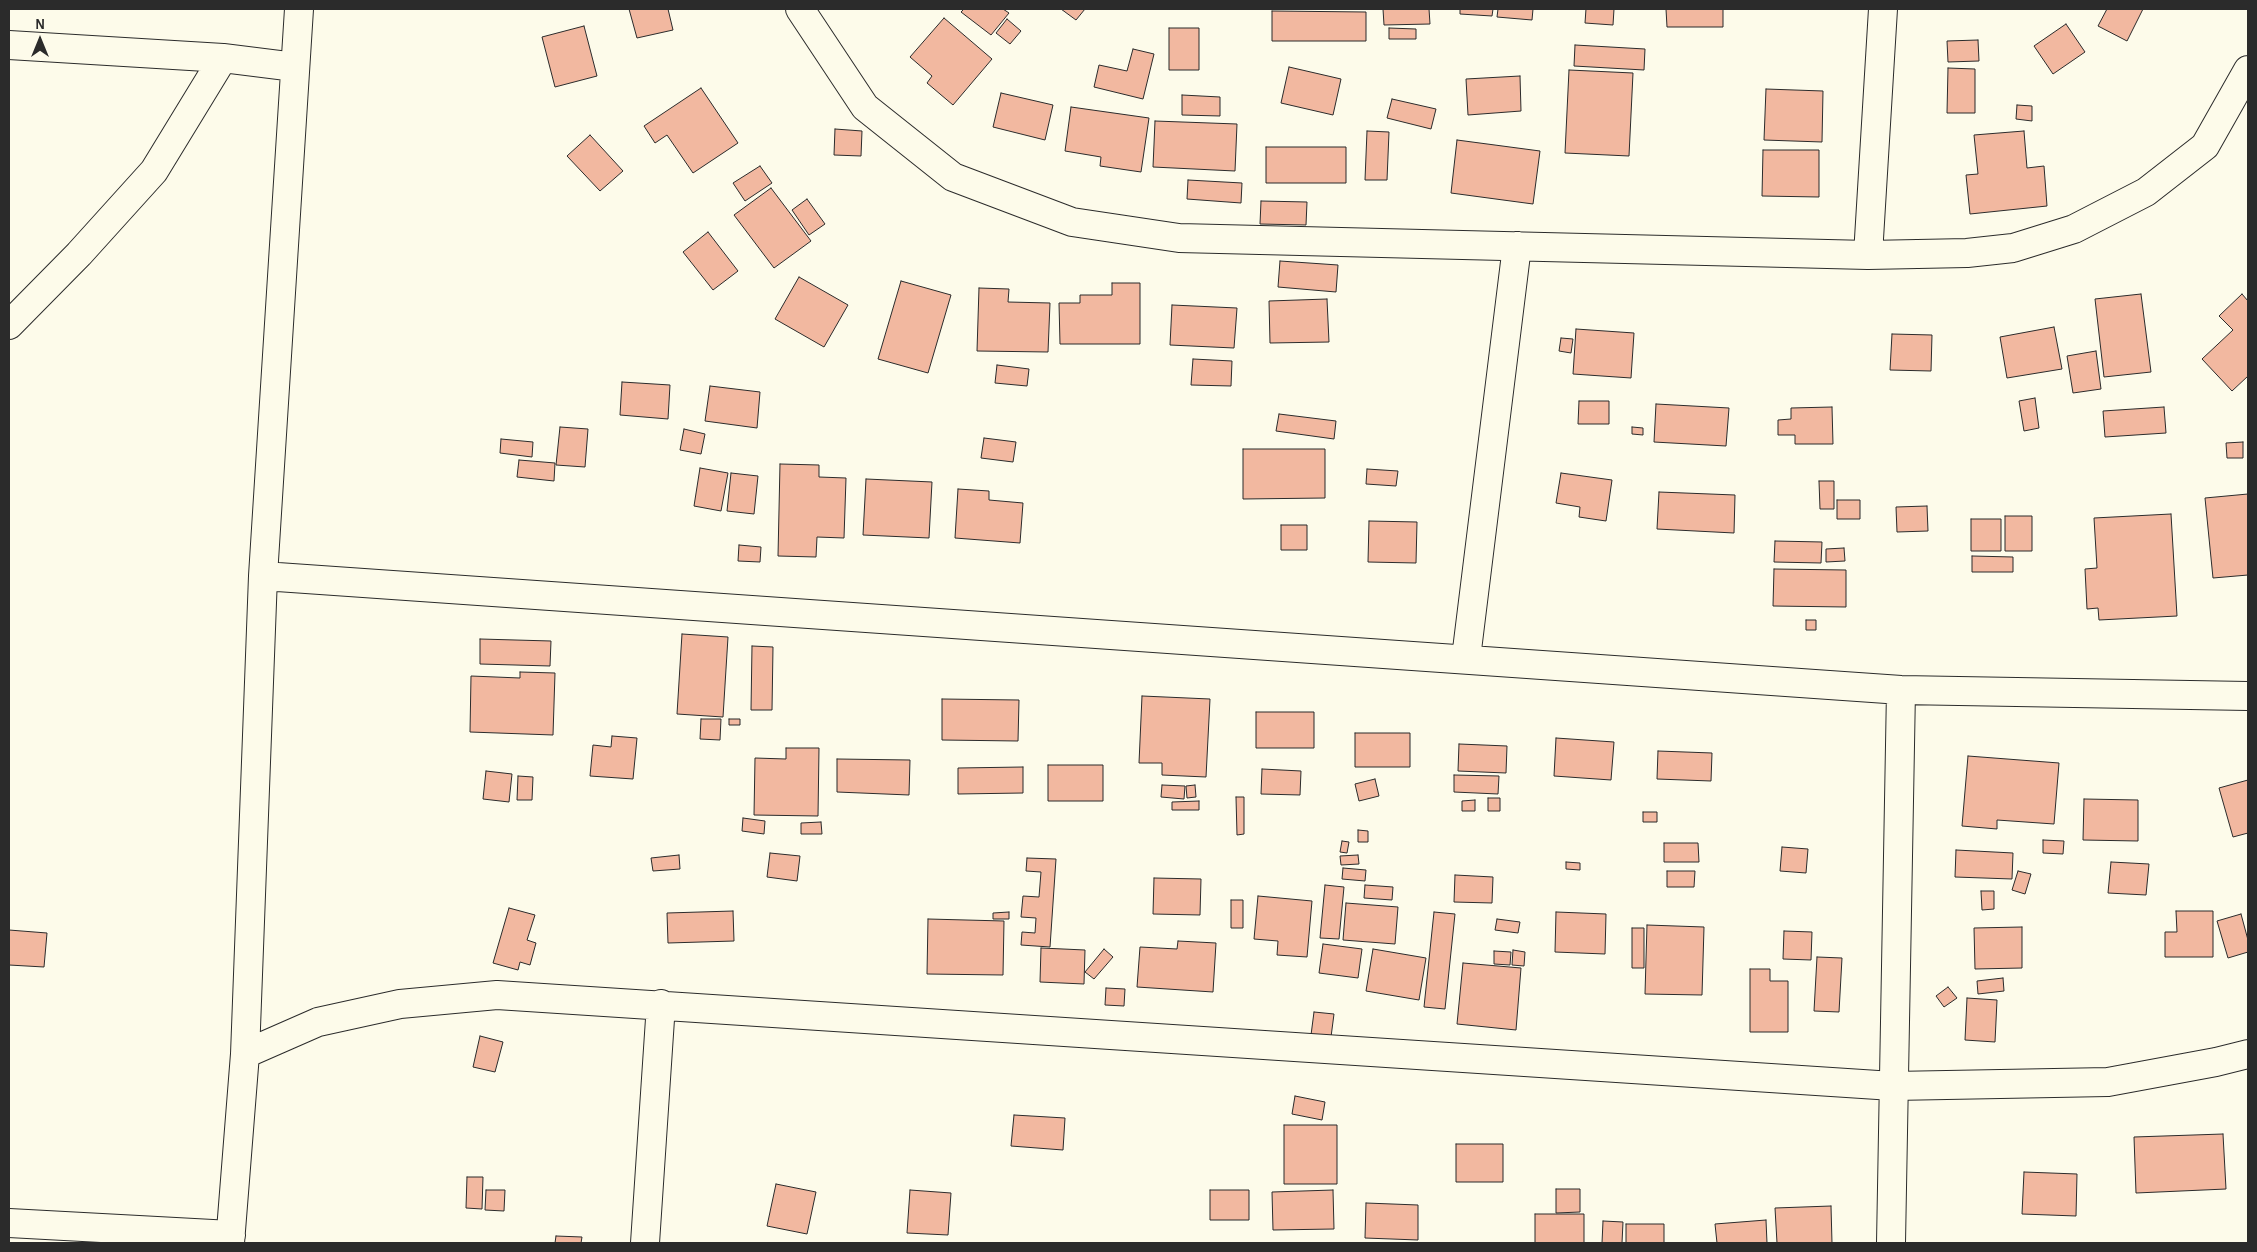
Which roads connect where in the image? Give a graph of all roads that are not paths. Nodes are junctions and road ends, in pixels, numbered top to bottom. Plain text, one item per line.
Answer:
1 (299, 9) edge
2 (800, 9) edge
3 (1883, 9) edge
4 (9, 46) edge
5 (223, 58) junction
6 (295, 67) junction
7 (2248, 70) edge
8 (1517, 246) junction
9 (1868, 255) junction
10 (9, 326) edge
11 (263, 576) junction
12 (1466, 658) junction
13 (1901, 690) junction
14 (2248, 696) edge
15 (661, 1004) junction
16 (244, 1054) junction
17 (2248, 1054) edge
18 (1893, 1086) junction
19 (9, 1223) edge
20 (230, 1239) edge
21 (645, 1243) edge
22 (1890, 1243) edge

1 - 6 street
2 - 8 street
3 - 9 street
4 - 5 street
5 - 6 street
5 - 10 street
6 - 11 street
7 - 9 street
8 - 9 street
8 - 12 street
11 - 12 street
11 - 16 street
12 - 13 street
13 - 14 street
13 - 18 street
15 - 16 street
15 - 18 street
15 - 21 street
16 - 20 street
17 - 18 street
18 - 22 street
19 - 20 street

